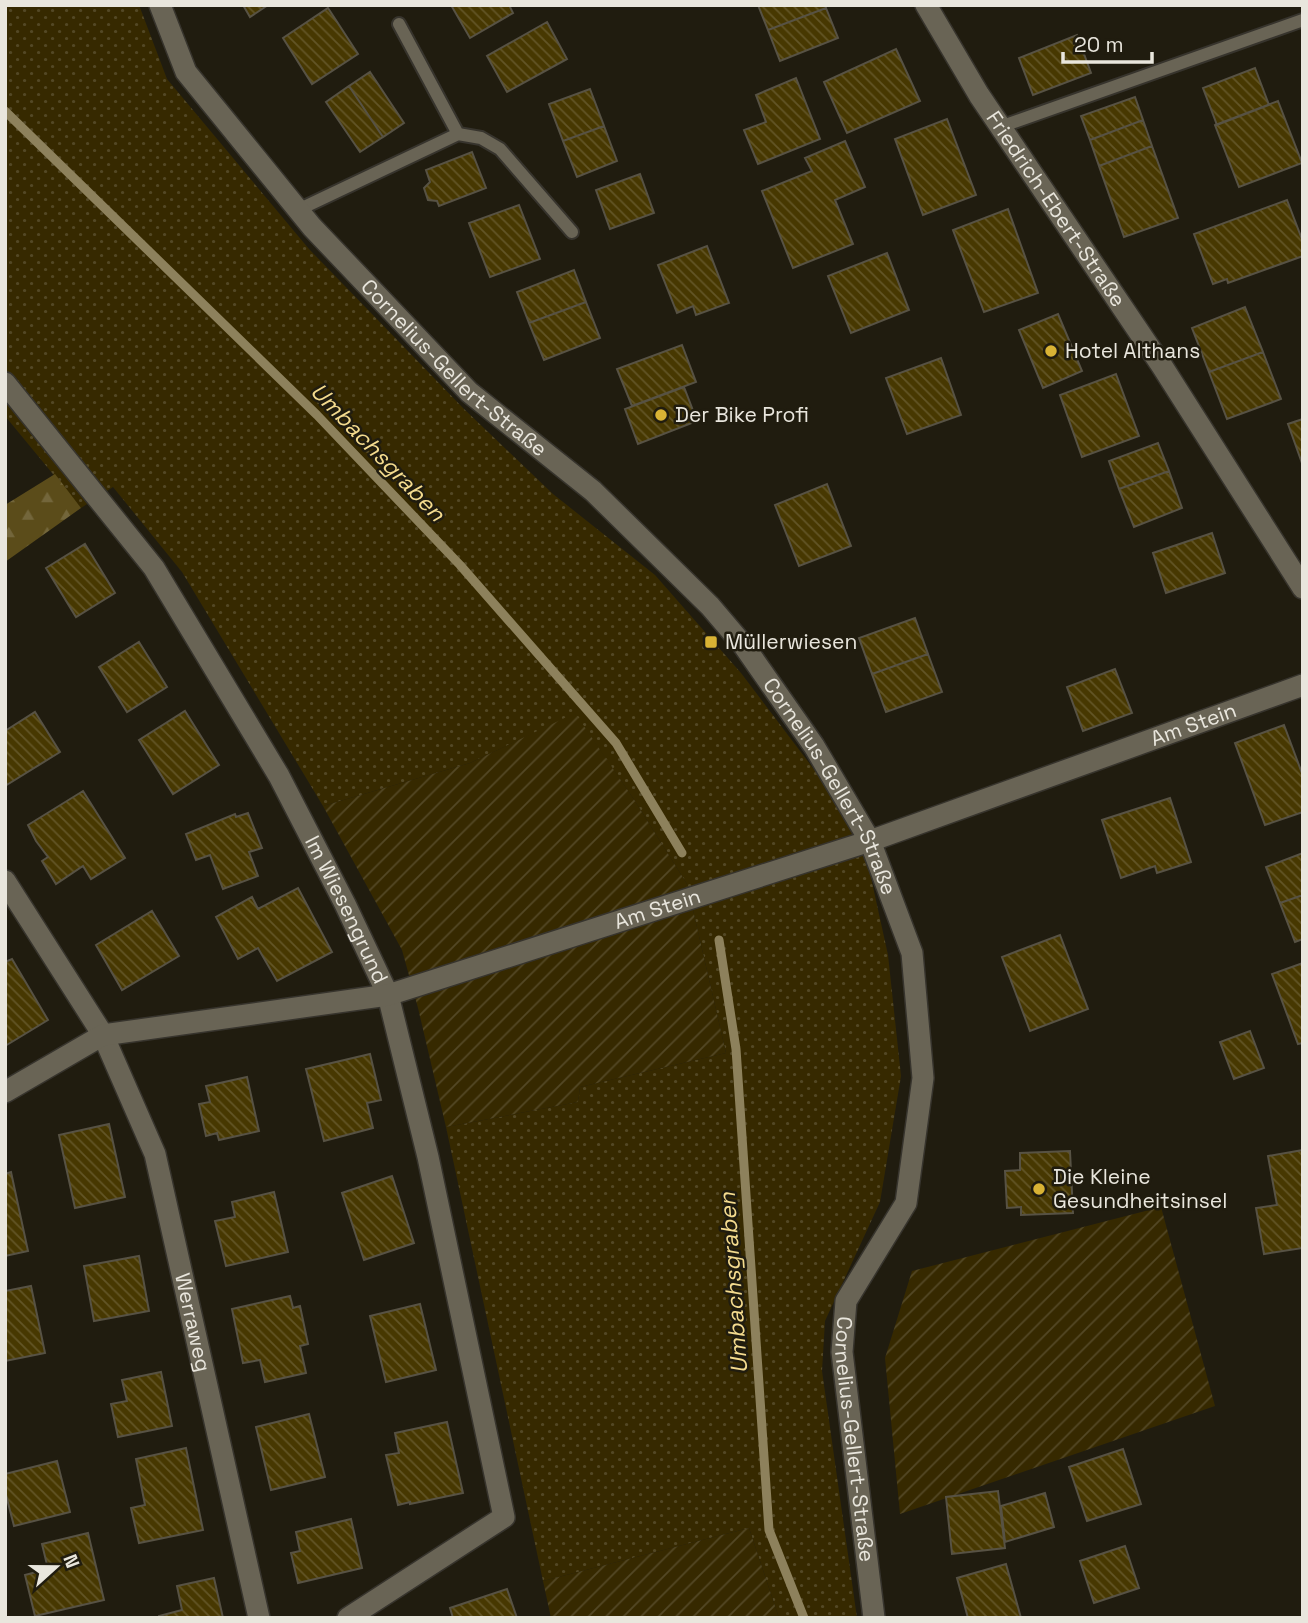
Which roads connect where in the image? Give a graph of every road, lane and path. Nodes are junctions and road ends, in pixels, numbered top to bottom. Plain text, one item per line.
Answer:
1 (160, 5) edge
2 (926, 5) edge
3 (1303, 20) edge
4 (399, 24) dead end
5 (1000, 127) junction
6 (458, 134) junction
7 (298, 210) junction
8 (572, 232) dead end
9 (5, 383) edge
10 (1303, 588) edge
11 (1303, 685) edge
12 (870, 841) junction
13 (8, 885) edge
14 (388, 995) junction
15 (103, 1035) junction
16 (5, 1092) edge
17 (259, 1618) edge
18 (348, 1618) edge
19 (874, 1618) edge

1 - 7 street, Cornelius-Gellert-Straße
2 - 5 street, Friedrich-Ebert-Straße
3 - 5 lane
4 - 6 lane
5 - 10 street, Friedrich-Ebert-Straße
6 - 7 lane
6 - 8 lane
7 - 12 street, Cornelius-Gellert-Straße
9 - 14 street, Im Wiesengrund
11 - 12 street, Am Stein
12 - 14 street, Am Stein
12 - 19 street, Cornelius-Gellert-Straße
13 - 15 street, Werraweg
14 - 15 street, Am Stein
14 - 18 street, Im Wiesengrund
15 - 16 street, Am Stein
15 - 17 street, Werraweg

